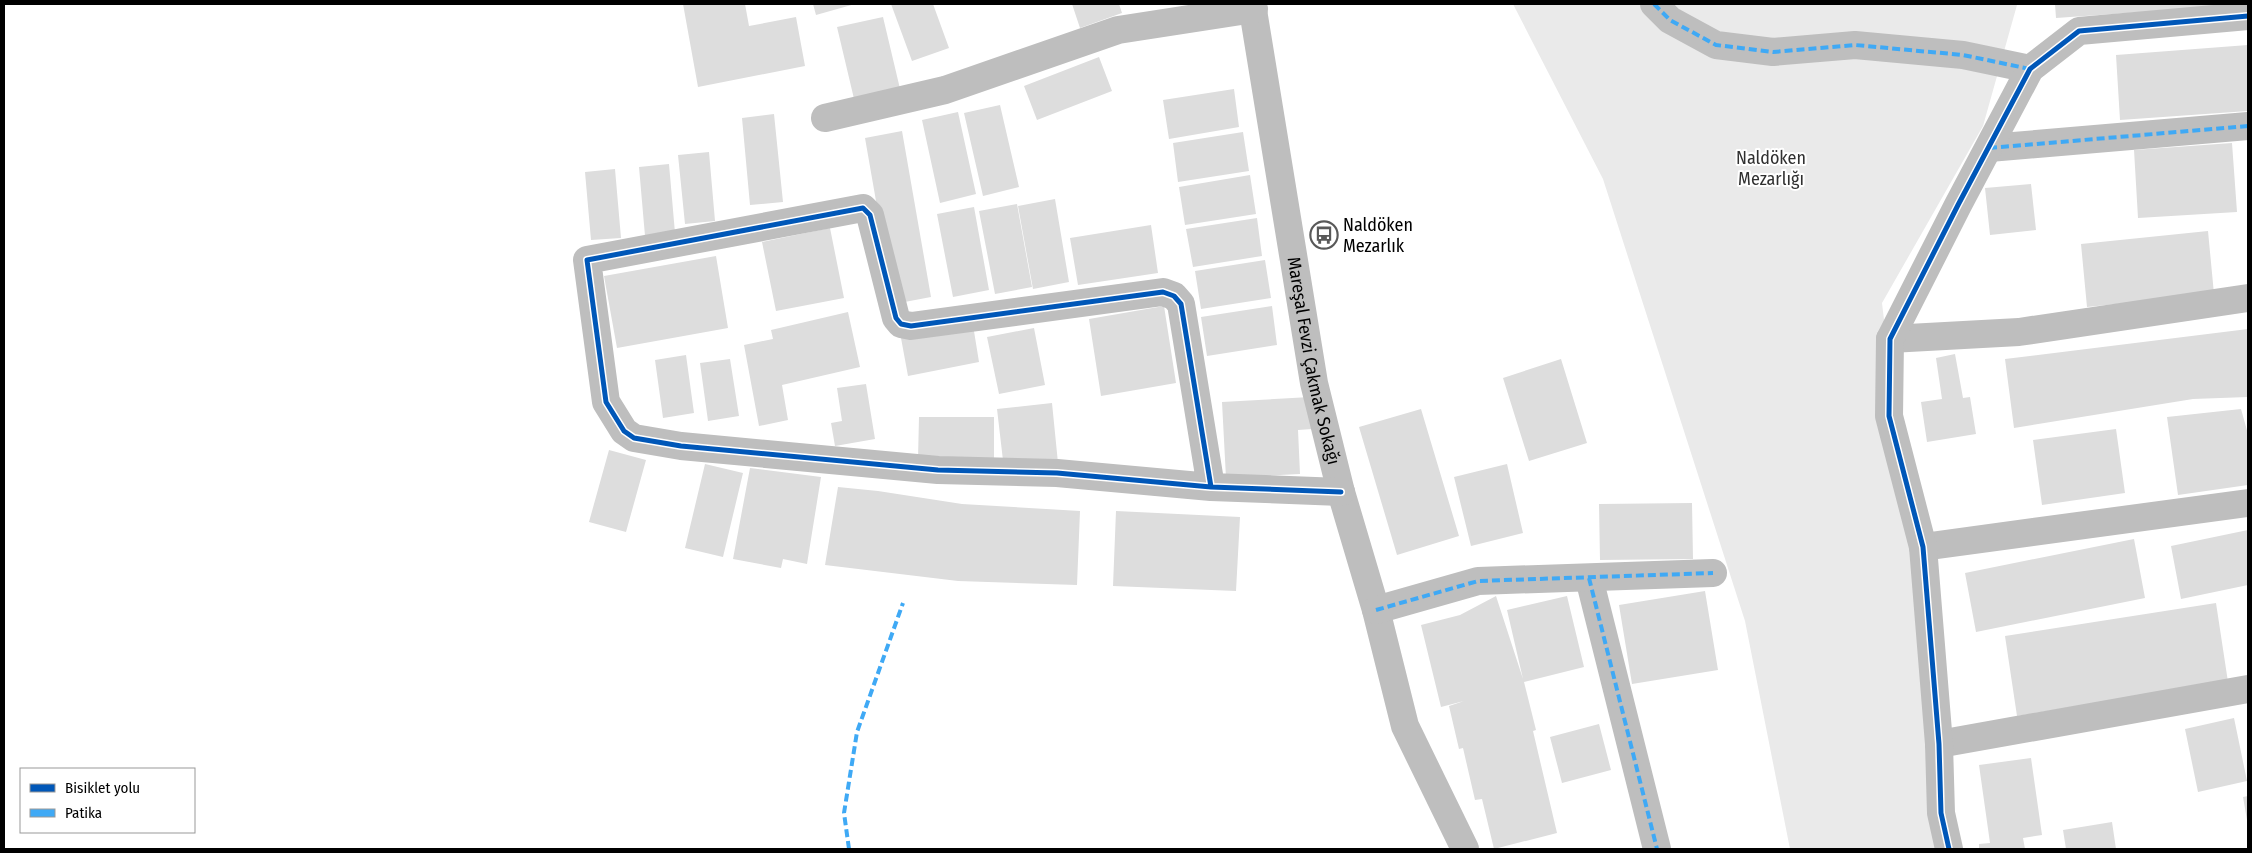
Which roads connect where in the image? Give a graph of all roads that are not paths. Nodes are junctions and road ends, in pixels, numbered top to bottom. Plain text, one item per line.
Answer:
1 (1654, 4) edge
2 (1253, 6) edge
3 (2248, 16) edge
4 (2030, 69) junction
5 (825, 118) dead end
6 (2248, 126) edge
7 (1989, 148) junction
8 (2248, 298) edge
9 (1890, 339) junction
10 (1211, 487) junction
11 (1341, 492) junction
12 (2248, 504) edge
13 (1923, 546) junction
14 (1713, 573) dead end
15 (1589, 578) junction
16 (1376, 610) junction
17 (2248, 689) edge
18 (1939, 744) junction
19 (1465, 849) edge
20 (1657, 849) edge
21 (1949, 849) edge

1 - 4 street
2 - 5 street
2 - 11 street, Mareşal Fevzi Çakmak Sokağı
3 - 4 street
4 - 7 street
6 - 7 street
7 - 9 street
8 - 9 street
9 - 13 street
10 - 10 street
10 - 11 street
11 - 16 street, Mareşal Fevzi Çakmak Sokağı
12 - 13 street
13 - 18 street
14 - 15 street
15 - 16 street
15 - 20 street
16 - 19 street, Mareşal Fevzi Çakmak Sokağı
17 - 18 street
18 - 21 street

